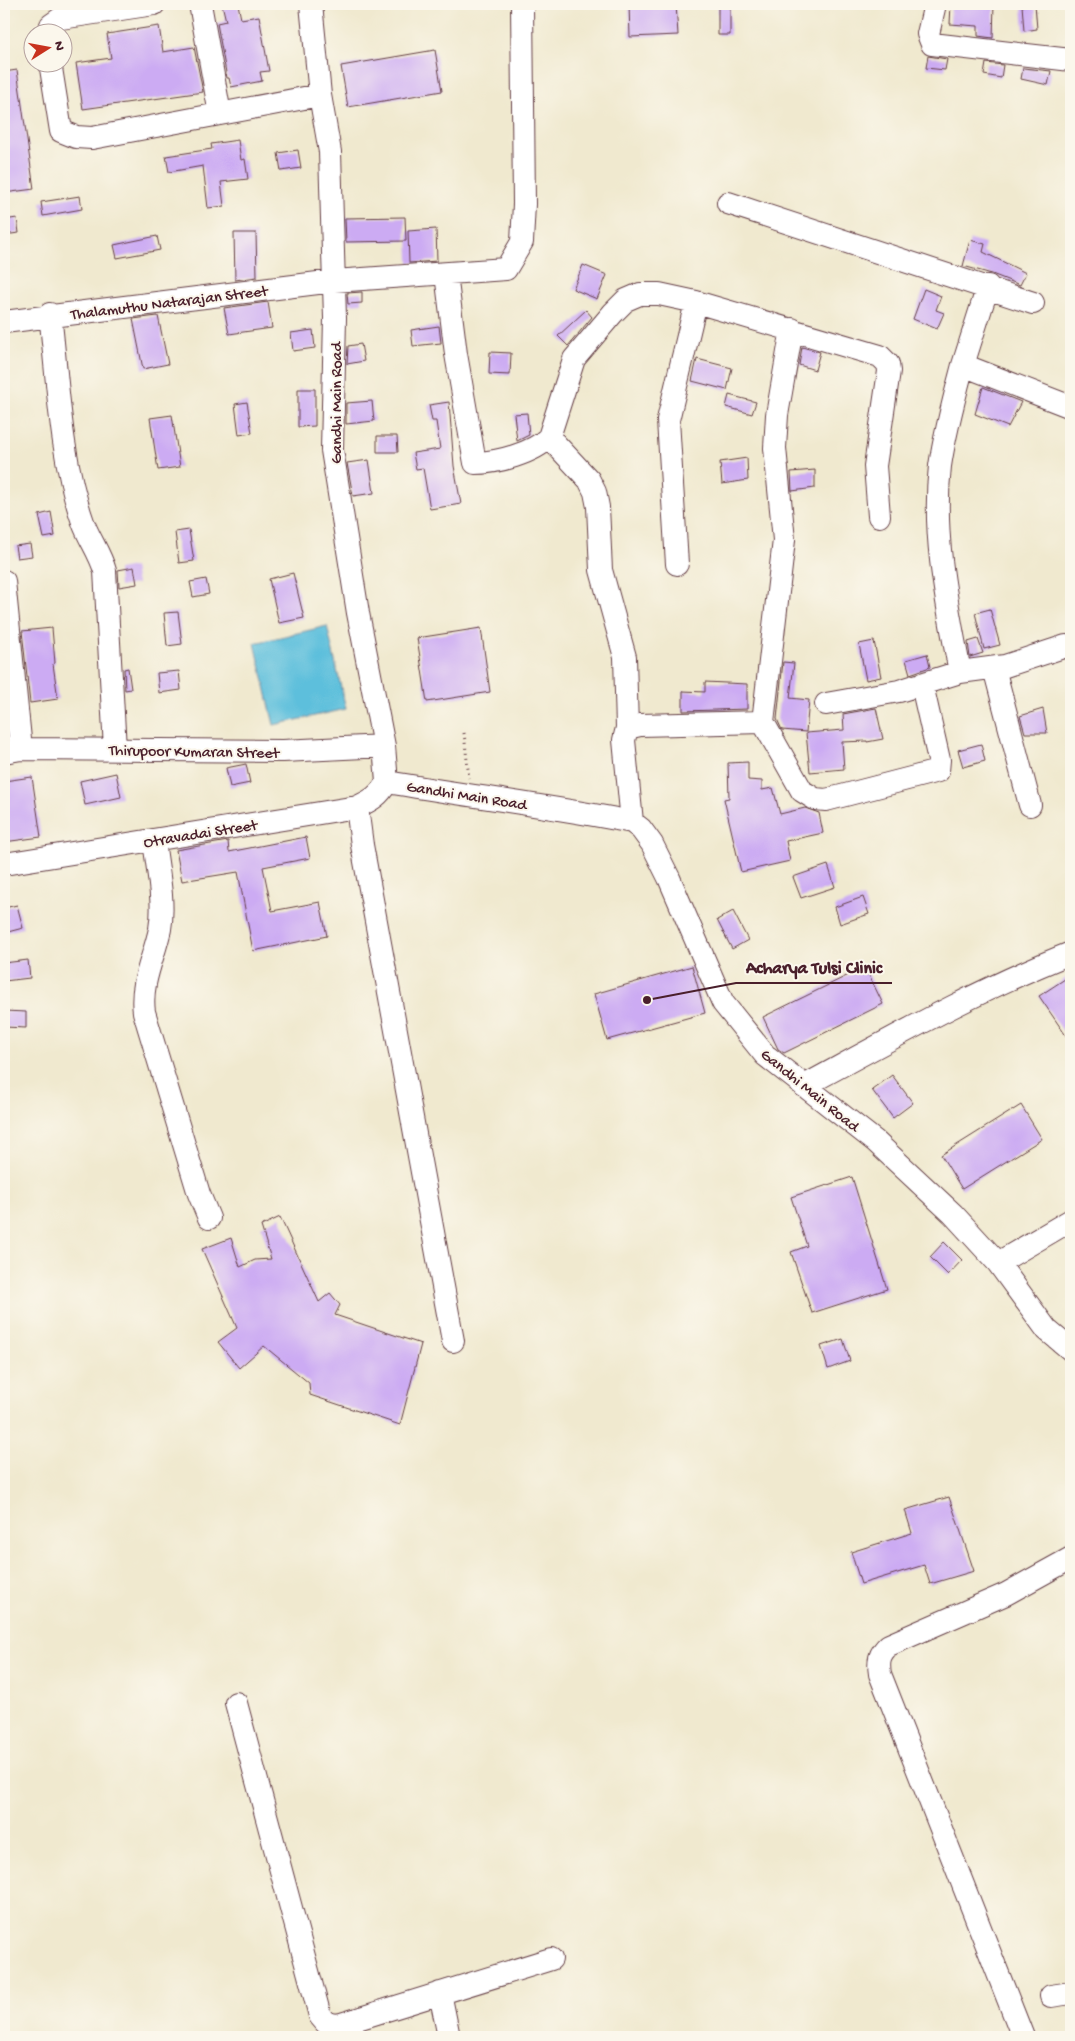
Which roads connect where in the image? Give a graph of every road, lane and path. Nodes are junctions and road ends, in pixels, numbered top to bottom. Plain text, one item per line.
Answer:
1 (154, 4) edge
2 (200, 4) edge
3 (310, 4) edge
4 (522, 4) edge
5 (935, 4) edge
6 (55, 22) edge
7 (1071, 60) edge
8 (52, 72) edge
9 (320, 95) junction
10 (220, 114) junction
11 (728, 203) dead end
12 (446, 274) junction
13 (334, 281) junction
14 (988, 286) junction
15 (696, 302) junction
16 (1033, 303) dead end
17 (50, 314) junction
18 (4, 322) edge
19 (792, 329) junction
20 (963, 365) junction
21 (1071, 407) edge
22 (550, 437) junction
23 (879, 516) dead end
24 (677, 564) dead end
25 (4, 581) edge
26 (1071, 648) edge
27 (994, 668) junction
28 (960, 672) junction
29 (922, 685) junction
30 (826, 704) dead end
31 (763, 722) junction
32 (627, 728) junction
33 (464, 733) dead end
34 (384, 746) junction
35 (115, 749) junction
36 (12, 751) edge
37 (387, 782) junction
38 (468, 796) junction
39 (1030, 804) dead end
40 (358, 807) junction
41 (632, 822) junction
42 (154, 840) junction
43 (4, 864) edge
44 (1071, 953) edge
45 (804, 1086) junction
46 (209, 1218) dead end
47 (1071, 1220) edge
48 (998, 1263) junction
49 (453, 1340) dead end
50 (1071, 1350) edge
51 (1071, 1558) edge
52 (236, 1703) dead end
53 (550, 1959) dead end
54 (440, 1993) junction
55 (449, 2037) edge
56 (1023, 2037) edge

1 - 6 street
2 - 10 street
3 - 9 street, Gandhi Main Road
4 - 12 street, Thalamuthu Natarajan Street
5 - 7 street
8 - 10 street
9 - 10 street
9 - 13 street, Gandhi Main Road
11 - 14 street
12 - 13 street, Thalamuthu Natarajan Street
12 - 22 street
13 - 17 street, Thalamuthu Natarajan Street
13 - 34 street, Gandhi Main Road
14 - 16 street
14 - 20 street
15 - 19 street
15 - 22 street
15 - 24 street
17 - 18 street, Thalamuthu Natarajan Street
17 - 35 street
19 - 23 street
19 - 31 street
20 - 21 street
20 - 28 street
22 - 32 street
25 - 36 street
26 - 27 street
27 - 28 street
27 - 39 street
28 - 29 street
29 - 30 street
29 - 31 street
31 - 32 street
32 - 41 street
33 - 38 path
34 - 35 street, Thirupoor Kumaran Street
34 - 37 street, Gandhi Main Road
35 - 36 street, Thirupoor Kumaran Street
37 - 38 street, Gandhi Main Road
37 - 40 street, Otravadai Street
38 - 41 street, Gandhi Main Road
40 - 42 street, Otravadai Street
40 - 49 street
41 - 45 street, Gandhi Main Road
42 - 43 street, Otravadai Street
42 - 46 street
44 - 45 street
45 - 48 street, Gandhi Main Road
47 - 48 street
48 - 50 street, Gandhi Main Road
51 - 56 street
52 - 54 street
53 - 54 street
54 - 55 street

